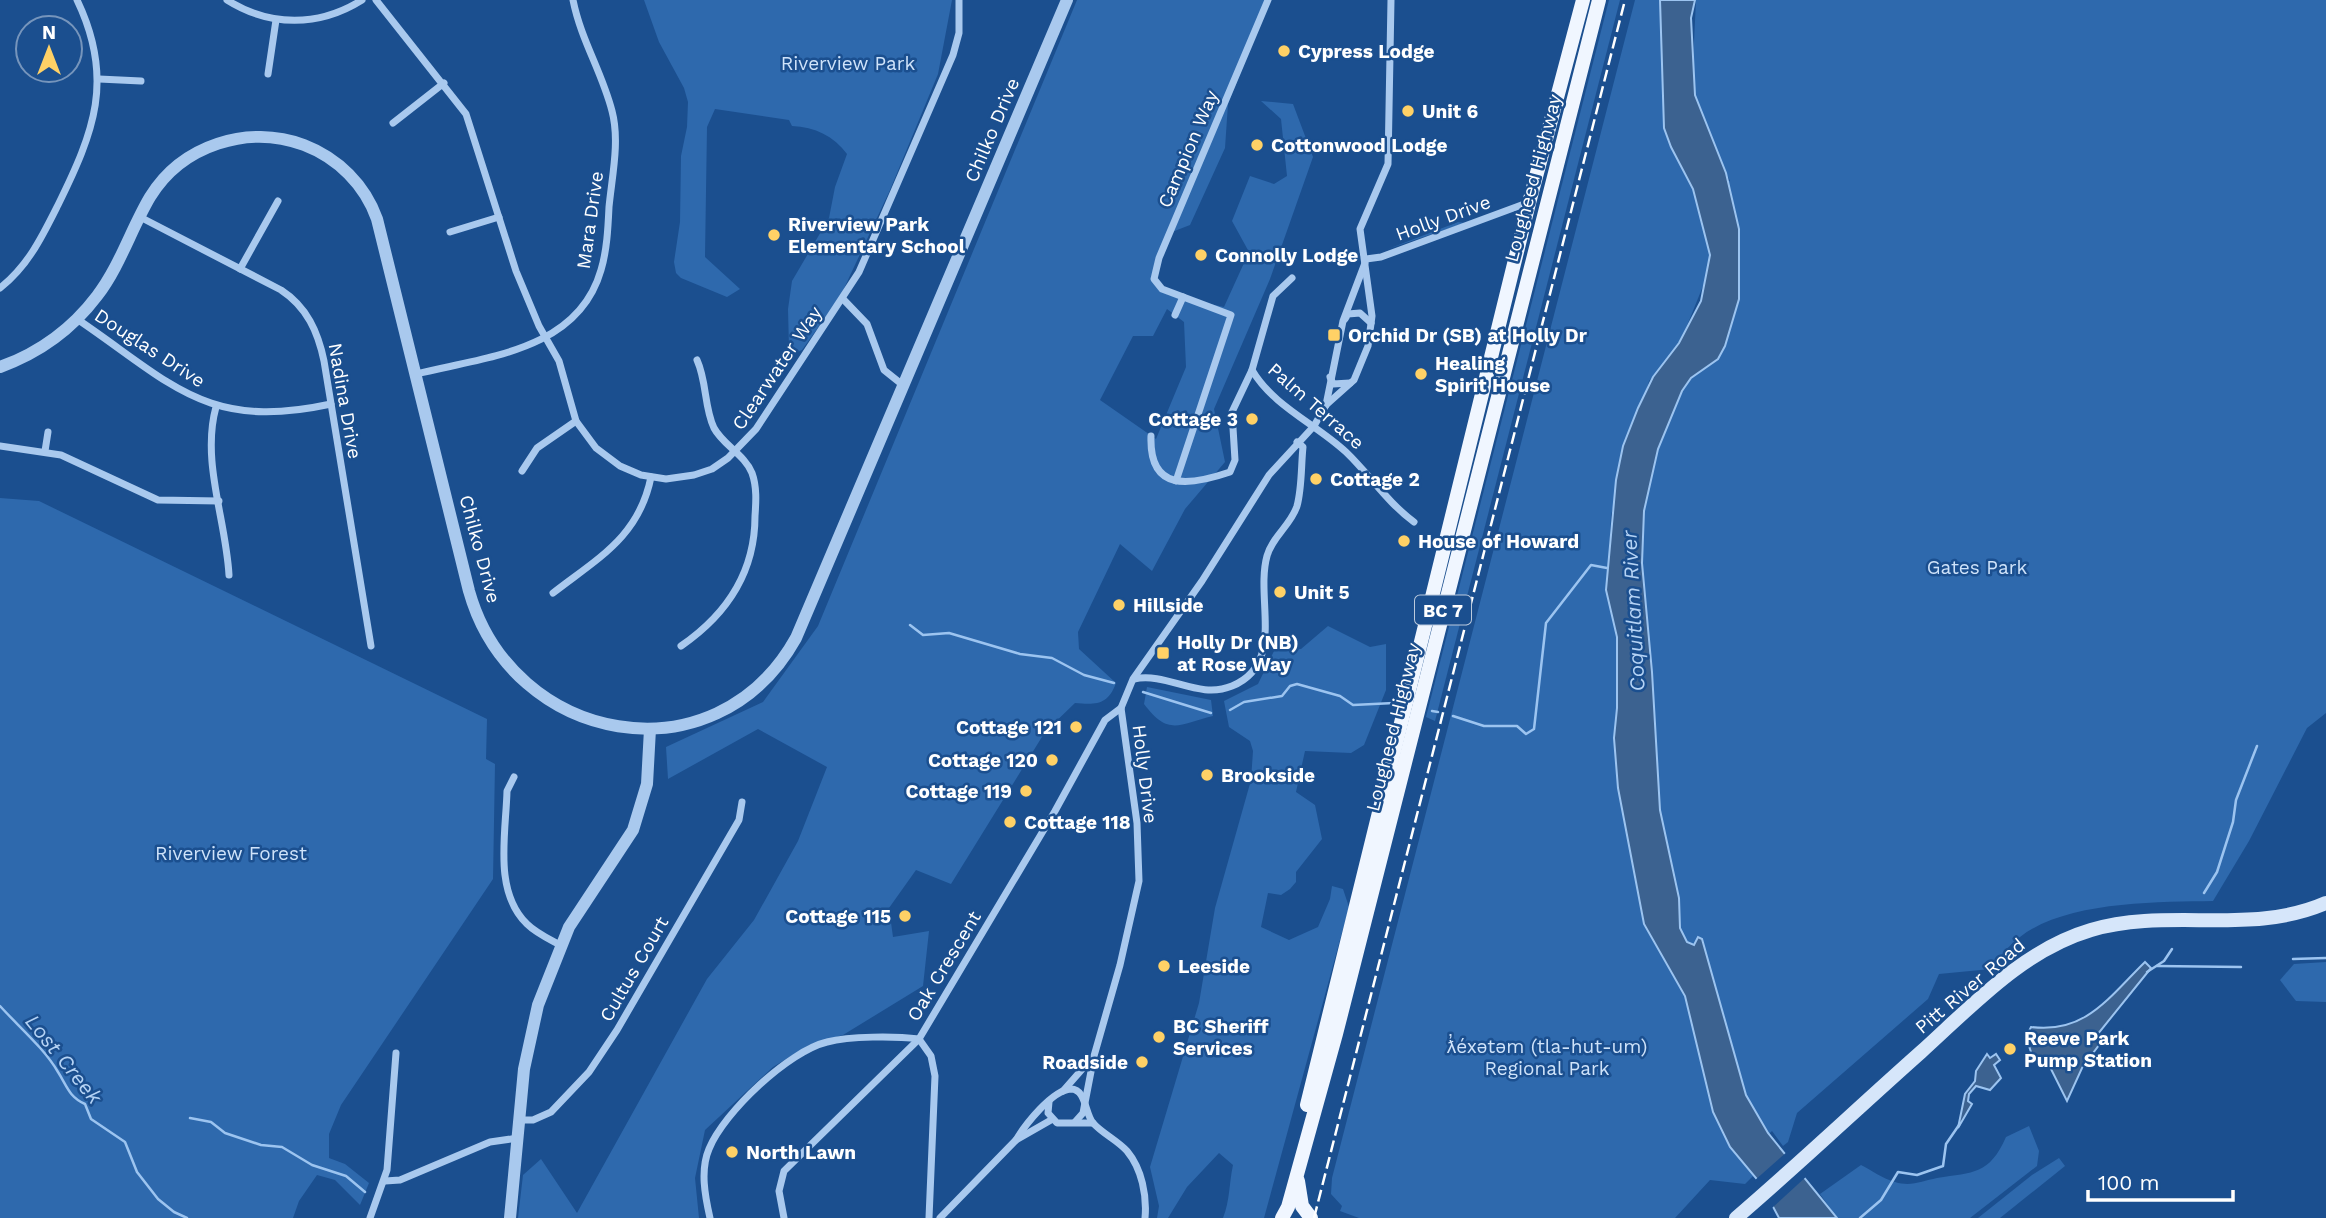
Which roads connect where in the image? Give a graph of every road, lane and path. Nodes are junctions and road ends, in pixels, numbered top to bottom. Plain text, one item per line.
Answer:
1 (76, 0) edge
2 (227, 0) edge
3 (362, 0) edge
4 (376, 0) edge
5 (573, 0) edge
6 (959, 0) edge
7 (1067, 0) edge
8 (1268, 0) edge
9 (1391, 0) edge
10 (1583, 0) edge
11 (1599, 0) edge
12 (276, 20) junction
13 (268, 74) dead end
14 (99, 79) junction
15 (141, 81) dead end
16 (444, 83) junction
17 (393, 122) dead end
18 (278, 201) dead end
19 (1529, 203) junction
20 (499, 217) junction
21 (139, 218) junction
22 (450, 232) dead end
23 (1366, 259) junction
24 (240, 269) junction
25 (1292, 278) dead end
26 (0, 288) edge
27 (1183, 297) junction
28 (843, 299) junction
29 (1175, 315) dead end
30 (77, 319) junction
31 (1343, 321) junction
32 (1372, 323) junction
33 (547, 338) junction
34 (697, 360) dead end
35 (0, 367) edge
36 (1252, 370) junction
37 (416, 374) junction
38 (1330, 376) junction
39 (1350, 383) junction
40 (904, 386) junction
41 (331, 404) junction
42 (1326, 405) junction
43 (216, 407) junction
44 (576, 421) junction
45 (1314, 426) junction
46 (48, 432) dead end
47 (1151, 436) dead end
48 (1297, 442) junction
49 (0, 446) edge
50 (45, 451) junction
51 (735, 452) junction
52 (522, 471) dead end
53 (651, 477) junction
54 (1176, 481) junction
55 (219, 501) junction
56 (1414, 522) dead end
57 (229, 575) dead end
58 (553, 593) dead end
59 (371, 646) dead end
60 (681, 646) dead end
61 (1133, 680) junction
62 (1121, 708) junction
63 (650, 729) junction
64 (514, 777) dead end
65 (742, 802) dead end
66 (2326, 903) edge
67 (559, 945) junction
68 (919, 1040) junction
69 (397, 1053) dead end
70 (1094, 1056) junction
71 (1062, 1091) junction
72 (1083, 1100) junction
73 (1049, 1101) junction
74 (520, 1120) junction
75 (1051, 1120) junction
76 (1075, 1122) junction
77 (1093, 1123) junction
78 (518, 1138) junction
79 (1016, 1140) junction
80 (1297, 1175) junction
81 (385, 1181) junction
82 (1737, 1217) edge
83 (370, 1218) edge
84 (510, 1218) edge
85 (710, 1218) edge
86 (784, 1218) edge
87 (929, 1218) edge
88 (940, 1218) edge
89 (1145, 1218) edge
90 (1281, 1218) edge
91 (1311, 1218) edge

1 - 14 street
2 - 12 street
3 - 12 street
4 - 16 street, Clearwater Way
5 - 33 street, Mara Drive
6 - 28 street, Clearwater Way
7 - 40 street, Chilko Drive
8 - 27 street, Campion Way
9 - 23 street
10 - 19 main road, Lougheed Highway / BC 7
11 - 80 main road, Lougheed Highway / BC 7
12 - 13 street
14 - 15 street
14 - 26 street
16 - 17 street
16 - 20 street, Clearwater Way
18 - 24 street
19 - 23 street, Holly Drive
19 - 90 main road, Lougheed Highway / BC 7
20 - 22 street
20 - 33 street, Clearwater Way
21 - 24 street, Nadina Drive
21 - 30 street, Chilko Drive
21 - 37 street, Chilko Drive
23 - 31 street
23 - 32 street
24 - 41 street, Nadina Drive
25 - 36 street
27 - 29 street
27 - 54 street, Campion Way
28 - 40 street
28 - 51 street, Clearwater Way
30 - 35 street, Chilko Drive
30 - 43 street, Douglas Drive
31 - 32 street
31 - 38 street
32 - 39 street
33 - 37 street, Mara Drive
33 - 44 street, Clearwater Way
34 - 51 street
36 - 45 street, Palm Terrace
36 - 54 street, Palm Terrace
37 - 63 street, Chilko Drive
38 - 39 street
38 - 42 street
39 - 42 street
40 - 63 street, Chilko Drive
41 - 43 street, Douglas Drive
41 - 59 street, Nadina Drive
42 - 45 street, Holly Drive
43 - 55 street
44 - 52 street
44 - 53 street, Clearwater Way
45 - 48 street, Holly Drive
45 - 56 street, Palm Terrace
46 - 50 street
47 - 54 street
48 - 61 street, Holly Drive
48 - 61 street
49 - 50 street
50 - 55 street
51 - 53 street, Clearwater Way
51 - 60 street
53 - 58 street
55 - 57 street
61 - 62 street, Holly Drive
62 - 68 street, Oak Crescent
62 - 70 street, Holly Drive
63 - 67 street
64 - 67 street
65 - 74 street, Cultus Court
66 - 82 main road, Pitt River Road
67 - 74 street
68 - 85 street
68 - 86 street, Oak Crescent
68 - 87 street
69 - 81 street
70 - 71 street, Holly Drive
70 - 72 street, Holly Drive
71 - 72 street
71 - 73 street
72 - 76 street
72 - 77 street
73 - 75 street
73 - 79 street
74 - 78 street
75 - 76 street
75 - 79 street
76 - 77 street
77 - 89 street
78 - 81 street
78 - 84 street
79 - 88 street
80 - 90 main road, Lougheed Highway / BC 7
80 - 91 main road
81 - 83 street

